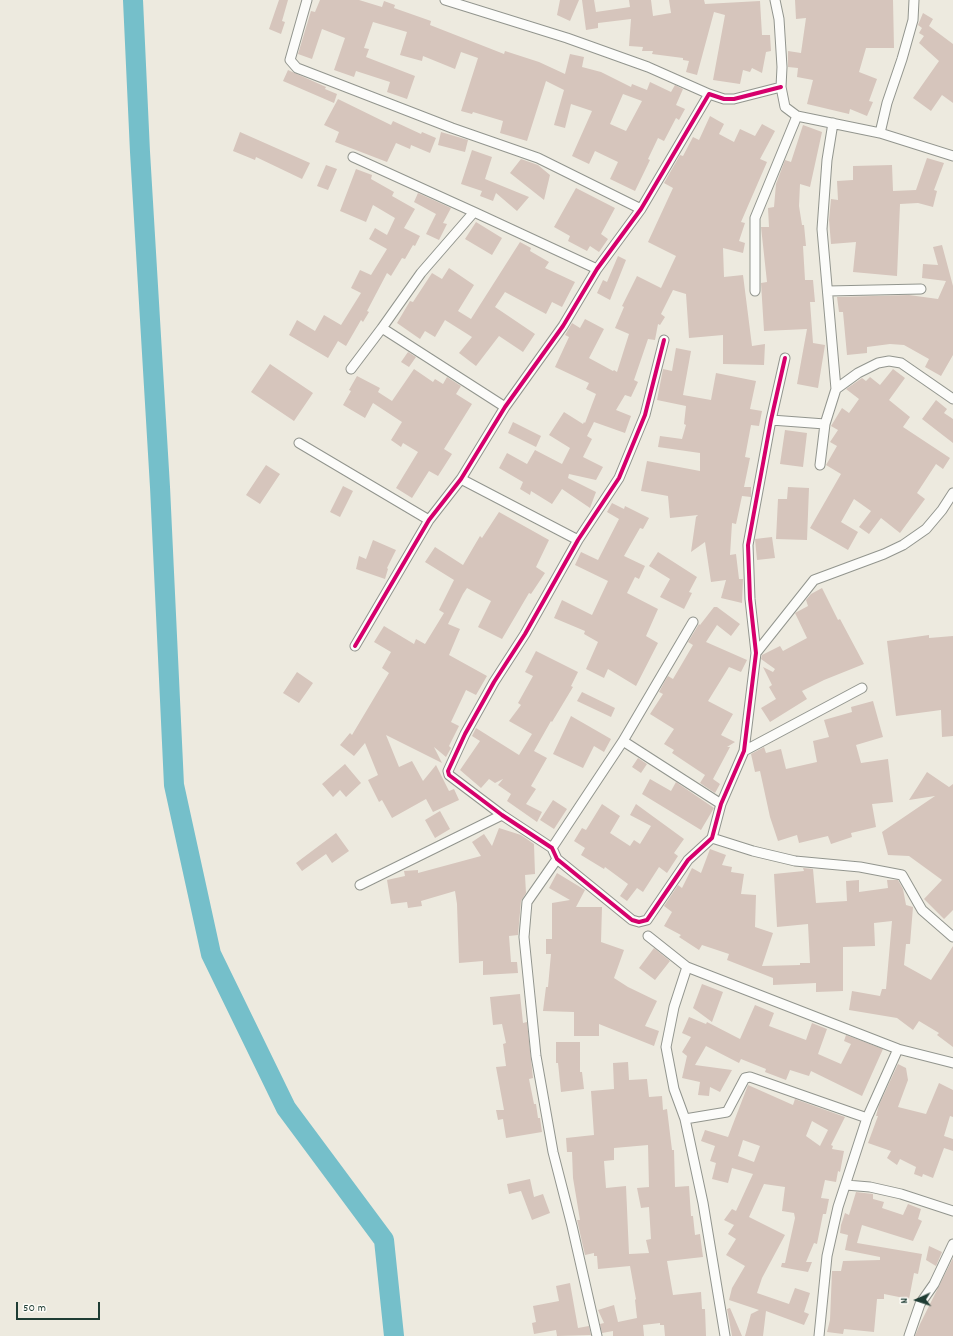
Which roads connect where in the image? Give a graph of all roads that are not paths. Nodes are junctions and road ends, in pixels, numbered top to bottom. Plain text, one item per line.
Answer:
1 (307, 0) edge
2 (445, 0) edge
3 (775, 0) edge
4 (914, 0) edge
5 (781, 87) junction
6 (709, 94) junction
7 (797, 116) junction
8 (833, 123) junction
9 (880, 133) junction
10 (353, 156) dead end
11 (953, 156) edge
12 (641, 209) junction
13 (474, 212) junction
14 (597, 269) junction
15 (921, 289) dead end
16 (755, 291) dead end
17 (828, 291) junction
18 (382, 328) junction
19 (664, 340) dead end
20 (785, 358) dead end
21 (351, 369) dead end
22 (836, 389) junction
23 (953, 399) edge
24 (505, 407) junction
25 (771, 420) junction
26 (825, 424) junction
27 (299, 443) dead end
28 (820, 465) dead end
29 (461, 479) junction
30 (953, 493) edge
31 (429, 520) junction
32 (578, 540) junction
33 (693, 622) dead end
34 (355, 646) dead end
35 (756, 653) junction
36 (862, 688) dead end
37 (623, 742) junction
38 (744, 751) junction
39 (721, 804) junction
40 (502, 815) junction
41 (712, 838) junction
42 (552, 848) junction
43 (558, 859) junction
44 (360, 885) dead end
45 (648, 936) dead end
46 (953, 937) edge
47 (687, 967) junction
48 (898, 1049) junction
49 (953, 1063) edge
50 (867, 1118) junction
51 (685, 1119) junction
52 (846, 1185) junction
53 (953, 1211) edge
54 (953, 1244) edge
55 (597, 1336) edge
56 (724, 1336) edge
57 (819, 1336) edge
58 (909, 1336) edge

1 - 12 street
2 - 6 street
3 - 5 street
4 - 9 street
5 - 6 street
5 - 7 street
6 - 12 street
7 - 8 street
7 - 16 street
8 - 9 street
8 - 17 street
9 - 11 street
10 - 13 street
12 - 14 street
13 - 14 street
13 - 18 street
14 - 24 street
15 - 17 street
17 - 22 street
18 - 21 street
18 - 24 street
19 - 32 street
20 - 25 street
22 - 23 street
22 - 26 street
24 - 29 street
25 - 26 street
25 - 35 street
26 - 28 street
27 - 31 street
29 - 31 street
29 - 32 street
30 - 35 street
31 - 34 street
32 - 40 street
33 - 37 street
35 - 38 street
36 - 38 street
37 - 39 street
37 - 42 street
38 - 39 street
39 - 41 street
40 - 42 street
40 - 44 street
41 - 43 street
41 - 46 street
42 - 43 street
43 - 55 street
45 - 47 street
47 - 48 street
47 - 51 street
48 - 49 street
48 - 50 street
50 - 51 street
50 - 52 street
51 - 56 street
52 - 53 street
52 - 57 street
54 - 58 street

